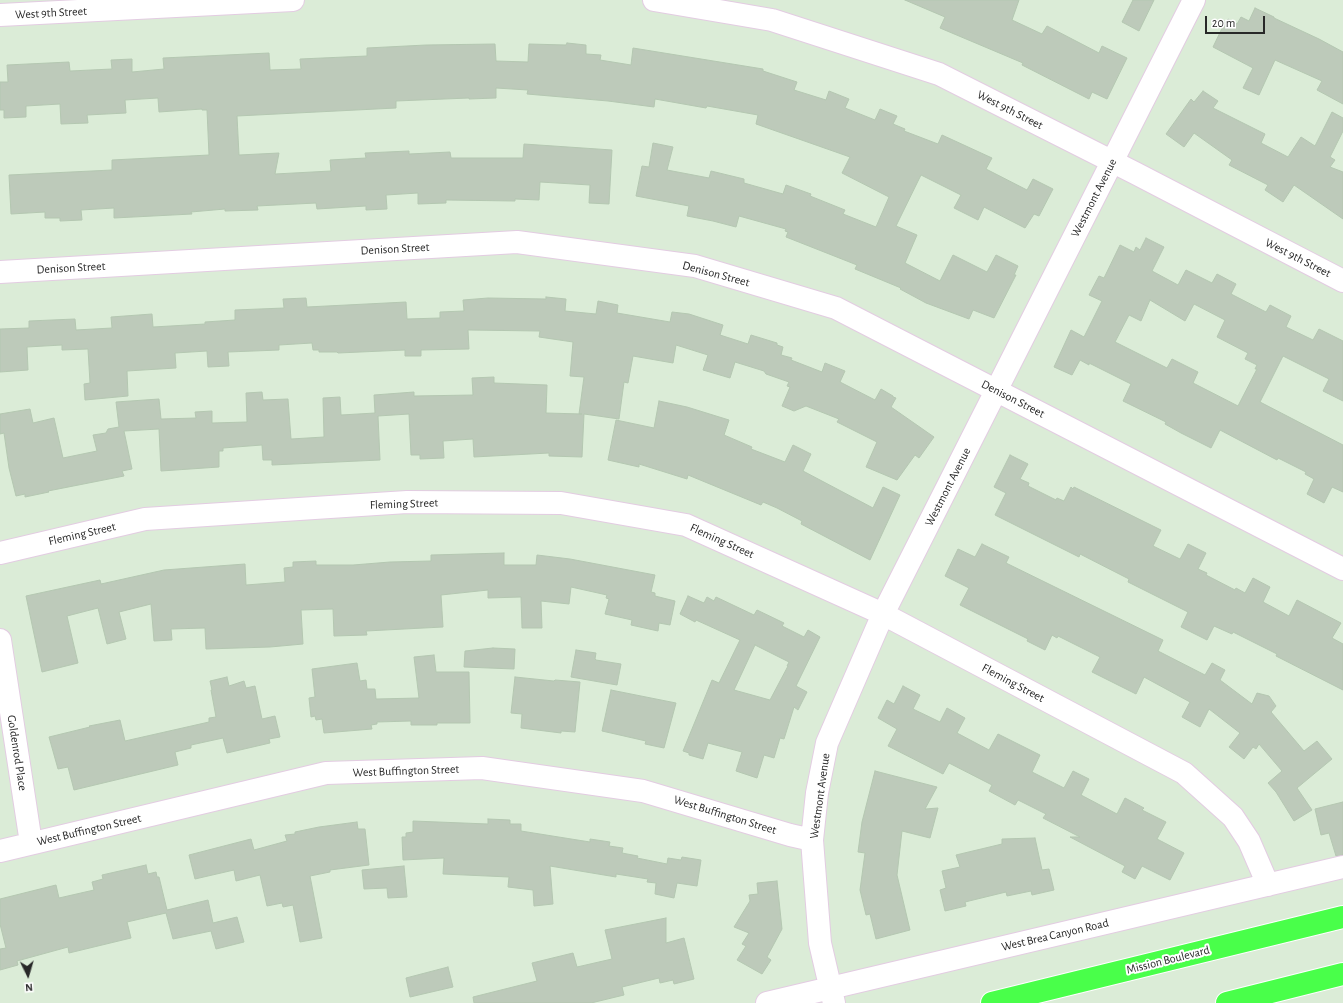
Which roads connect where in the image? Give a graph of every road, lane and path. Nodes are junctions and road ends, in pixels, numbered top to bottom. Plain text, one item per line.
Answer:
1 (293, 0) edge
2 (654, 0) edge
3 (1194, 0) edge
4 (0, 15) edge
5 (1112, 162) junction
6 (0, 272) edge
7 (1343, 281) edge
8 (997, 391) junction
9 (0, 553) edge
10 (1343, 569) edge
11 (883, 614) junction
12 (0, 640) edge
13 (812, 840) junction
14 (31, 844) junction
15 (0, 851) edge
16 (1343, 867) edge
17 (1268, 885) junction
18 (1343, 918) edge
19 (1343, 974) edge
20 (832, 995) edge
21 (768, 1003) edge
22 (992, 1003) edge
23 (1227, 1003) edge

1 - 4 street, West 9th Street
2 - 5 street, West 9th Street
3 - 5 street, Westmont Avenue
5 - 7 street, West 9th Street
5 - 8 street, Westmont Avenue
6 - 8 street, Denison Street
8 - 10 street, Denison Street
8 - 11 street, Westmont Avenue
9 - 11 street, Fleming Street
11 - 13 street, Westmont Avenue
11 - 17 street, Fleming Street
12 - 14 street, Goldenrod Place
13 - 14 street, West Buffington Street
13 - 20 street, Westmont Avenue
14 - 15 street, West Buffington Street
16 - 17 street, West Brea Canyon Road
17 - 20 street, West Brea Canyon Road
18 - 22 main road, Mission Boulevard
19 - 23 main road
20 - 21 street, West Brea Canyon Road

